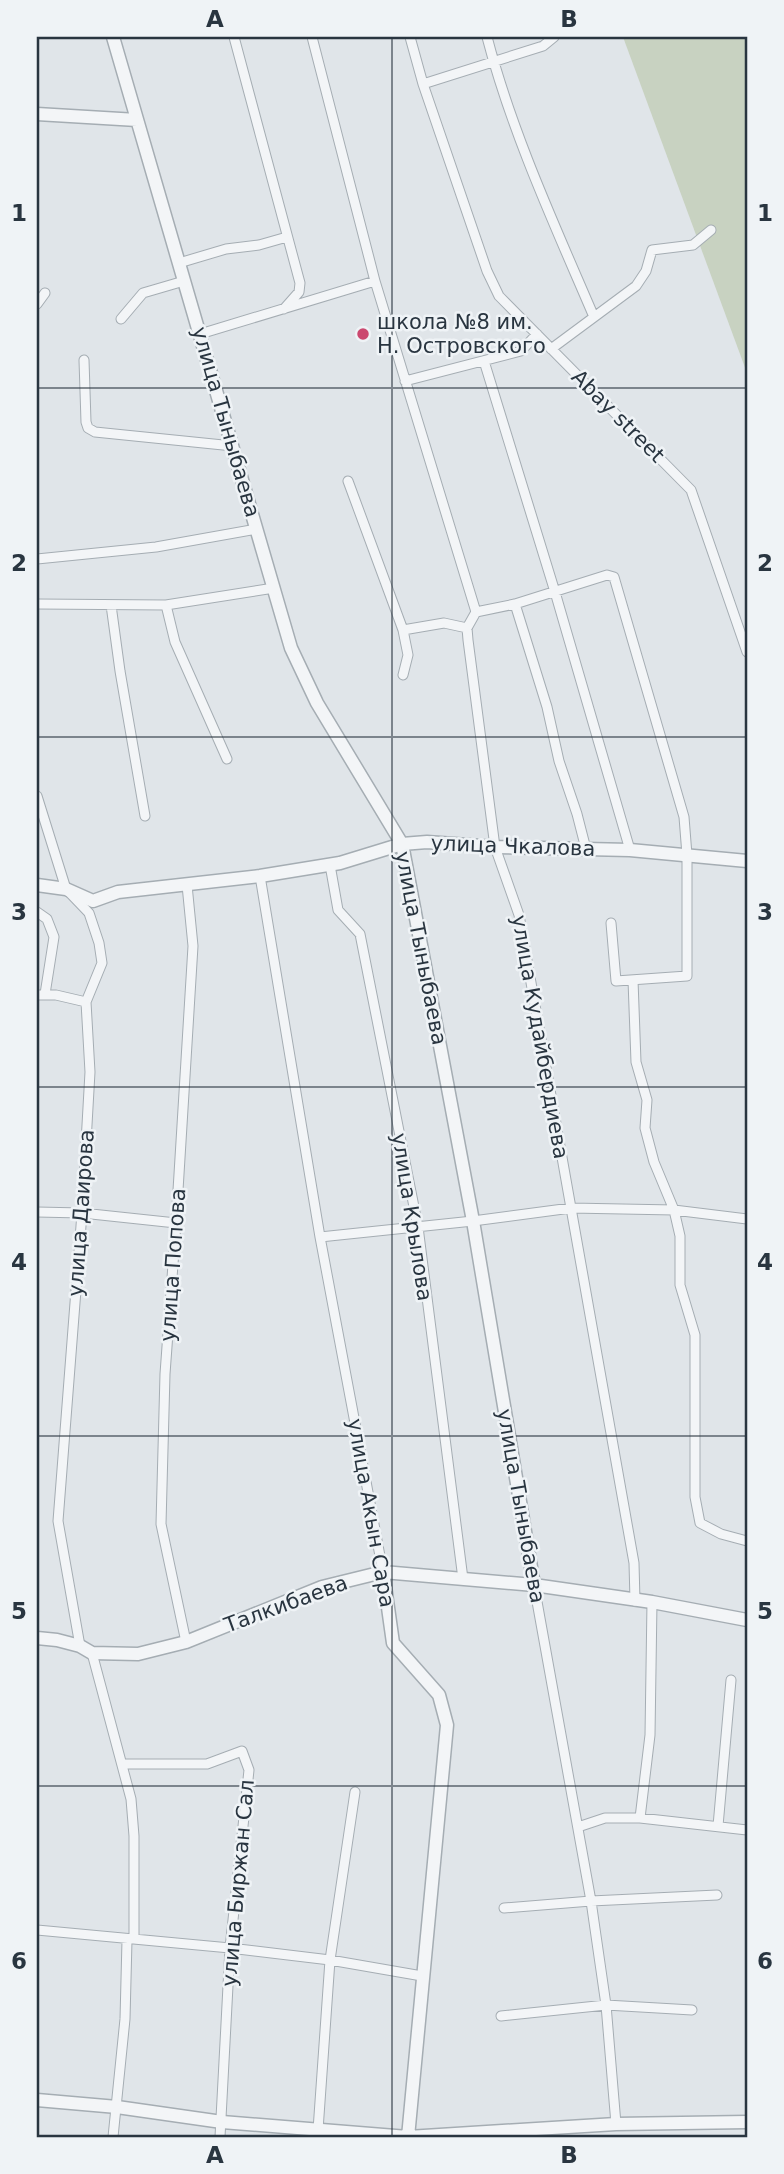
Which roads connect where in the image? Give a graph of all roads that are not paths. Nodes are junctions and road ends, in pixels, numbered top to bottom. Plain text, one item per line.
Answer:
1 (113, 37) edge
2 (234, 37) edge
3 (312, 37) edge
4 (410, 37) edge
5 (487, 37) edge
6 (554, 37) edge
7 (493, 61) junction
8 (423, 84) junction
9 (37, 114) edge
10 (137, 120) junction
11 (711, 230) dead end
12 (287, 237) junction
13 (179, 263) junction
14 (184, 281) junction
15 (374, 281) junction
16 (46, 293) dead end
17 (37, 304) edge
18 (285, 309) junction
19 (594, 317) junction
20 (121, 319) dead end
21 (200, 334) junction
22 (537, 334) junction
23 (551, 349) junction
24 (84, 359) dead end
25 (484, 361) junction
26 (405, 381) junction
27 (233, 446) junction
28 (348, 481) dead end
29 (257, 529) junction
30 (37, 559) edge
31 (274, 588) junction
32 (555, 592) junction
33 (37, 604) edge
34 (111, 604) junction
35 (515, 604) junction
36 (166, 605) junction
37 (476, 612) junction
38 (467, 628) junction
39 (403, 631) junction
40 (747, 652) edge
41 (403, 675) dead end
42 (227, 759) dead end
43 (37, 796) edge
44 (145, 816) dead end
45 (402, 844) junction
46 (495, 847) junction
47 (586, 849) junction
48 (629, 850) junction
49 (687, 855) junction
50 (747, 862) edge
51 (330, 865) junction
52 (260, 876) junction
53 (37, 885) edge
54 (187, 885) junction
55 (66, 889) junction
56 (37, 912) edge
57 (611, 923) dead end
58 (634, 980) junction
59 (41, 995) edge
60 (86, 1002) junction
61 (571, 1208) junction
62 (674, 1210) junction
63 (37, 1212) edge
64 (82, 1213) junction
65 (747, 1219) edge
66 (473, 1221) junction
67 (176, 1223) junction
68 (418, 1227) junction
69 (320, 1237) junction
70 (747, 1541) edge
71 (383, 1572) junction
72 (463, 1579) junction
73 (534, 1585) junction
74 (635, 1601) junction
75 (652, 1602) junction
76 (747, 1619) edge
77 (37, 1638) edge
78 (186, 1642) junction
79 (86, 1650) junction
80 (731, 1680) dead end
81 (122, 1764) junction
82 (355, 1792) dead end
83 (640, 1818) junction
84 (718, 1826) junction
85 (578, 1827) junction
86 (747, 1830) edge
87 (717, 1895) dead end
88 (591, 1901) junction
89 (504, 1908) dead end
90 (37, 1930) edge
91 (131, 1939) junction
92 (230, 1948) junction
93 (330, 1960) junction
94 (422, 1976) junction
95 (606, 2006) junction
96 (692, 2010) dead end
97 (501, 2016) dead end
98 (37, 2100) edge
99 (117, 2107) junction
100 (222, 2122) junction
101 (747, 2122) edge
102 (616, 2124) junction
103 (318, 2130) junction
104 (338, 2135) edge
105 (113, 2137) edge
106 (220, 2137) edge
107 (408, 2137) edge

1 - 10 street, улица Тыныбаева
2 - 12 street
3 - 15 street
4 - 8 street, Abay street
5 - 7 street
6 - 7 street
7 - 8 street
7 - 19 street
8 - 22 street, Abay street
9 - 10 street
10 - 13 street, улица Тыныбаева
11 - 19 street
12 - 13 street
12 - 18 street
13 - 14 street, улица Тыныбаева
14 - 20 street
14 - 21 street, улица Тыныбаева
15 - 18 street
15 - 26 street
16 - 17 street
18 - 21 street
19 - 23 street
21 - 27 street, улица Тыныбаева
22 - 23 street, Abay street
22 - 25 street
23 - 40 street, Abay street
24 - 27 street
25 - 26 street
25 - 32 street
26 - 37 street
27 - 29 street, улица Тыныбаева
28 - 39 street
29 - 30 street
29 - 31 street, улица Тыныбаева
31 - 36 street
31 - 45 street, улица Тыныбаева
32 - 35 street
32 - 48 street
32 - 49 street
33 - 34 street
34 - 36 street
34 - 44 street
35 - 37 street
35 - 47 street
36 - 42 street
37 - 38 street
38 - 39 street
38 - 46 street, улица Кудайбердиева
39 - 41 street
43 - 55 street, улица Даирова
45 - 46 street, улица Чкалова
45 - 51 street, улица Чкалова
45 - 66 street, улица Тыныбаева
46 - 47 street, улица Чкалова
46 - 61 street, улица Кудайбердиева
47 - 48 street, улица Чкалова
48 - 49 street, улица Чкалова
49 - 50 street, улица Чкалова
49 - 58 street
51 - 52 street, улица Чкалова
51 - 68 street, улица Крылова
52 - 54 street, улица Чкалова
52 - 69 street, улица Акын Сара
53 - 55 street, улица Чкалова
54 - 55 street, улица Чкалова
54 - 67 street, улица Попова
55 - 60 street, улица Даирова
56 - 59 street
57 - 58 street
58 - 62 street
59 - 60 street
60 - 64 street, улица Даирова
61 - 62 street
61 - 66 street
61 - 74 street, улица Кудайбердиева
62 - 65 street
62 - 70 street
63 - 64 street
64 - 67 street
64 - 79 street, улица Даирова
66 - 68 street
66 - 73 street, улица Тыныбаева
67 - 78 street, улица Попова
68 - 69 street
68 - 72 street, улица Крылова
69 - 71 street, улица Акын Сара
71 - 72 street, Талкибаева
71 - 78 street, Талкибаева
71 - 94 street, улица Акын Сара
72 - 73 street, Талкибаева
73 - 74 street, Талкибаева
73 - 85 street, улица Тыныбаева
74 - 75 street, Талкибаева
75 - 76 street, Талкибаева
75 - 83 street
77 - 79 street, Талкибаева
78 - 79 street, Талкибаева
79 - 81 street, улица Даирова
80 - 84 street
81 - 91 street, улица Даирова
81 - 92 street, улица Биржан Сал
82 - 93 street
83 - 84 street
83 - 85 street
84 - 86 street
85 - 88 street, улица Тыныбаева
87 - 88 street
88 - 89 street
88 - 95 street, улица Тыныбаева
90 - 91 street
91 - 92 street
91 - 99 street, улица Даирова
92 - 93 street
92 - 100 street, улица Биржан Сал
93 - 94 street
93 - 103 street
94 - 107 street, улица Акын Сара
95 - 96 street
95 - 97 street
95 - 102 street, улица Тыныбаева
98 - 99 street
99 - 100 street
99 - 105 street, улица Даирова
100 - 103 street
100 - 106 street, улица Биржан Сал
101 - 102 street
102 - 107 street
103 - 104 street
104 - 107 street

